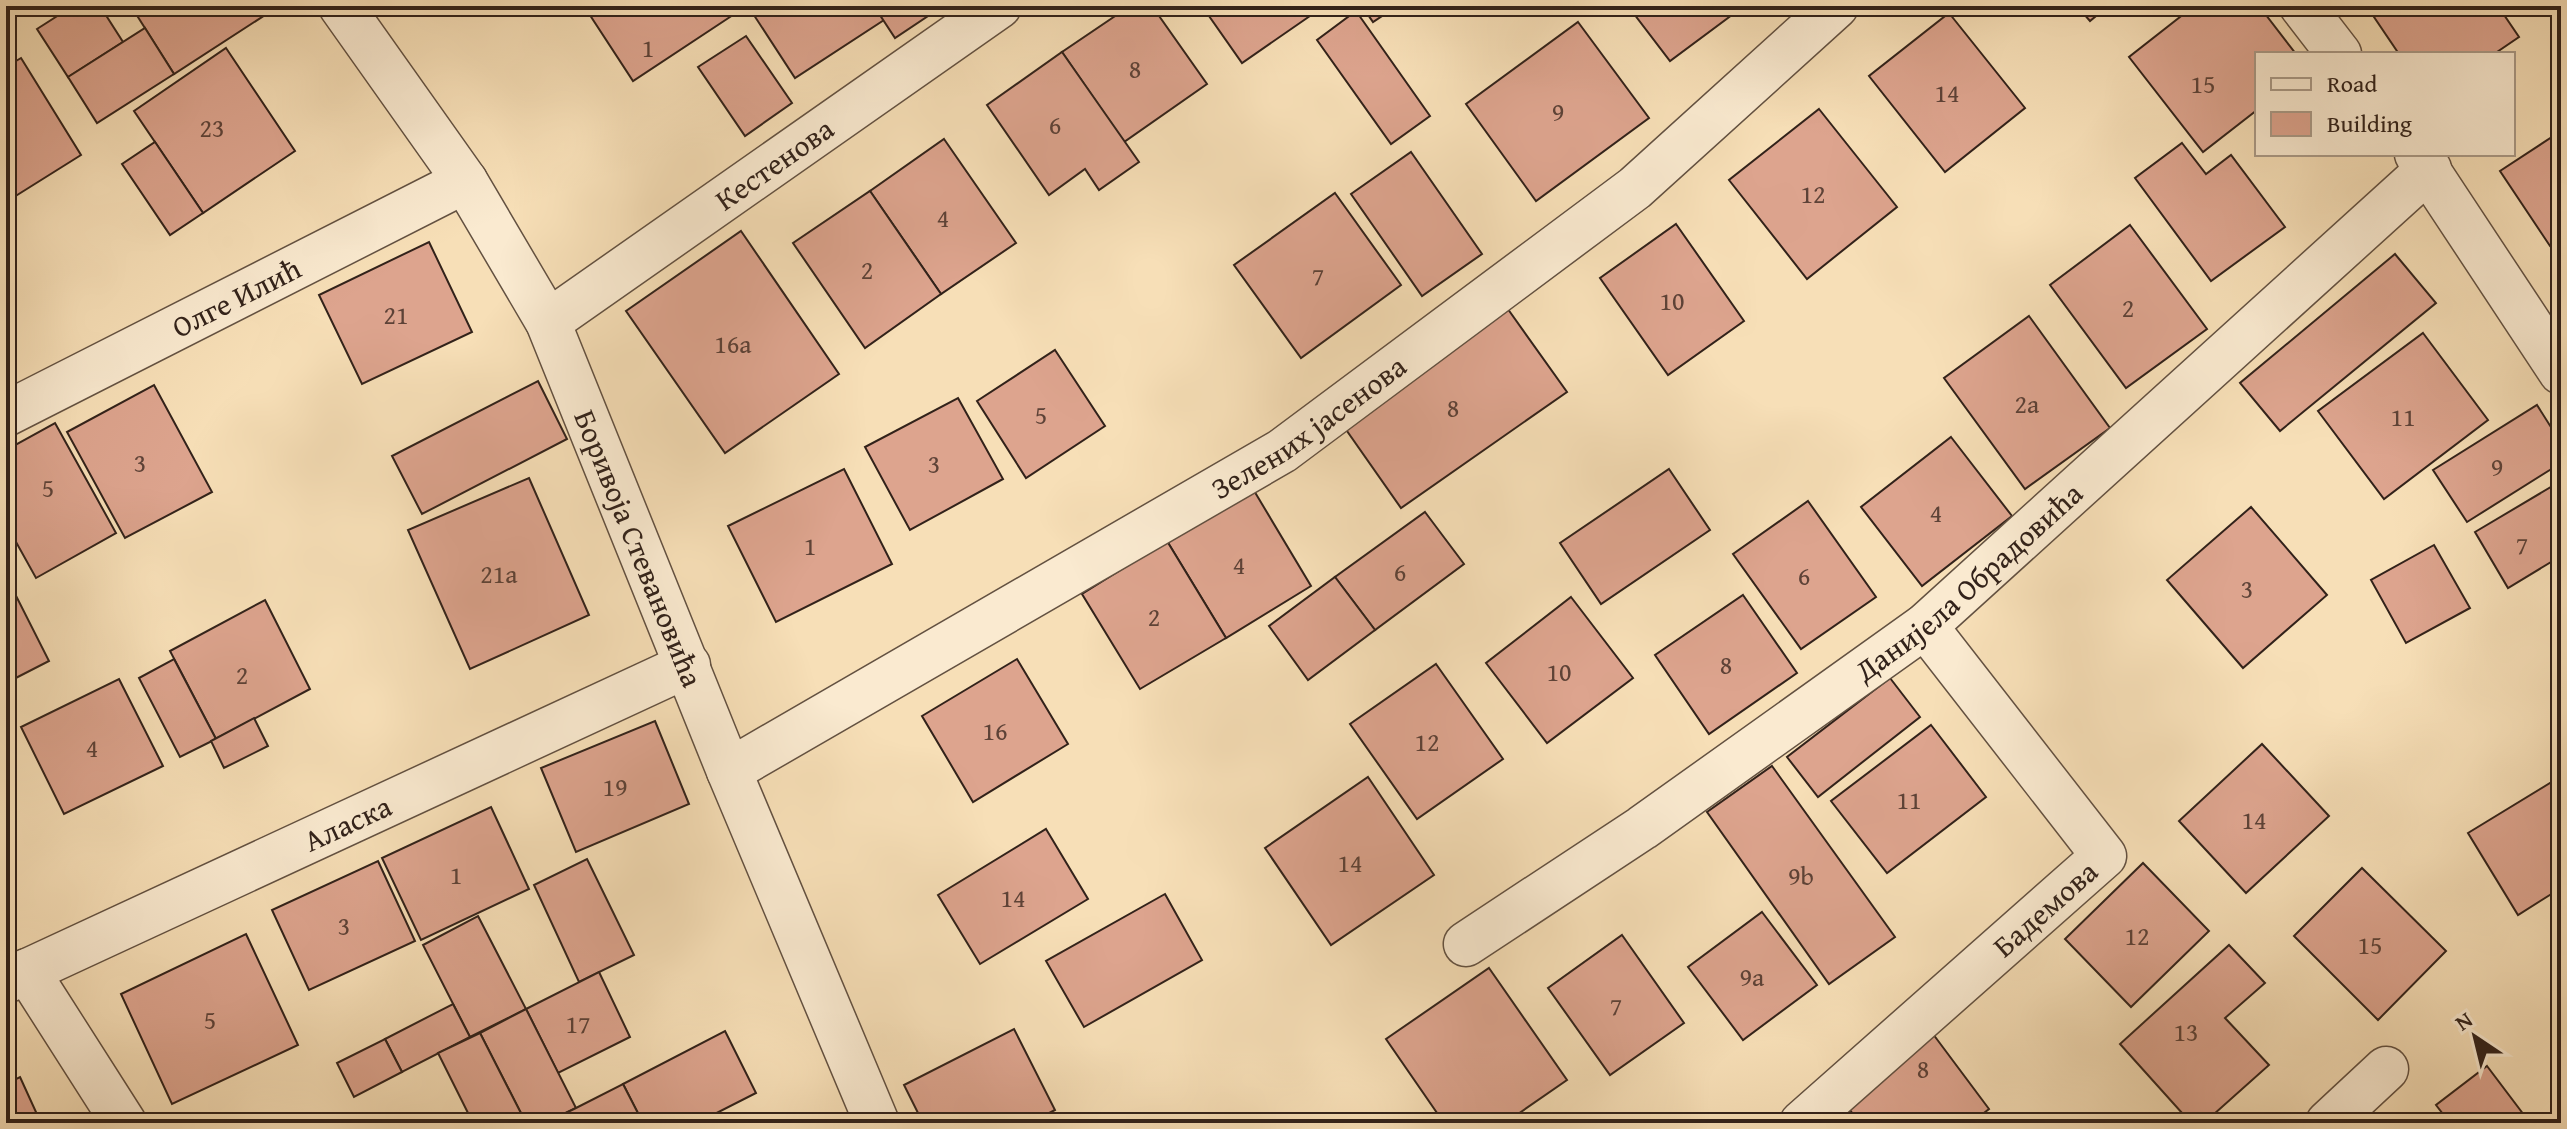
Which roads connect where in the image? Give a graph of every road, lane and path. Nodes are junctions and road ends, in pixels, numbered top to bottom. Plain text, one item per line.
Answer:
1 (341, 6) edge
2 (999, 6) edge
3 (1836, 6) edge
4 (2302, 6) edge
5 (2337, 52) edge
6 (2423, 161) edge
7 (465, 181) junction
8 (548, 322) junction
9 (2561, 372) edge
10 (6, 414) edge
11 (1925, 626) junction
12 (688, 665) junction
13 (729, 771) junction
14 (1466, 944) dead end
15 (16, 976) edge
16 (2386, 1069) dead end
17 (124, 1123) edge
18 (877, 1123) edge
19 (1802, 1123) edge
20 (2328, 1123) edge

1 - 7 street, Боривоја Стевановића
2 - 8 street, Кестенова
3 - 13 street, Зелених јасенова
4 - 5 street
6 - 9 street
6 - 11 street, Данијела Обрадовића
7 - 8 street, Боривоја Стевановића
7 - 10 street, Олге Илић
8 - 12 street, Боривоја Стевановића
11 - 14 street, Данијела Обрадовића
11 - 19 street, Бадемова
12 - 13 street, Боривоја Стевановића
12 - 15 street, Аласка
13 - 18 street, Боривоја Стевановића
15 - 17 street
16 - 20 street

